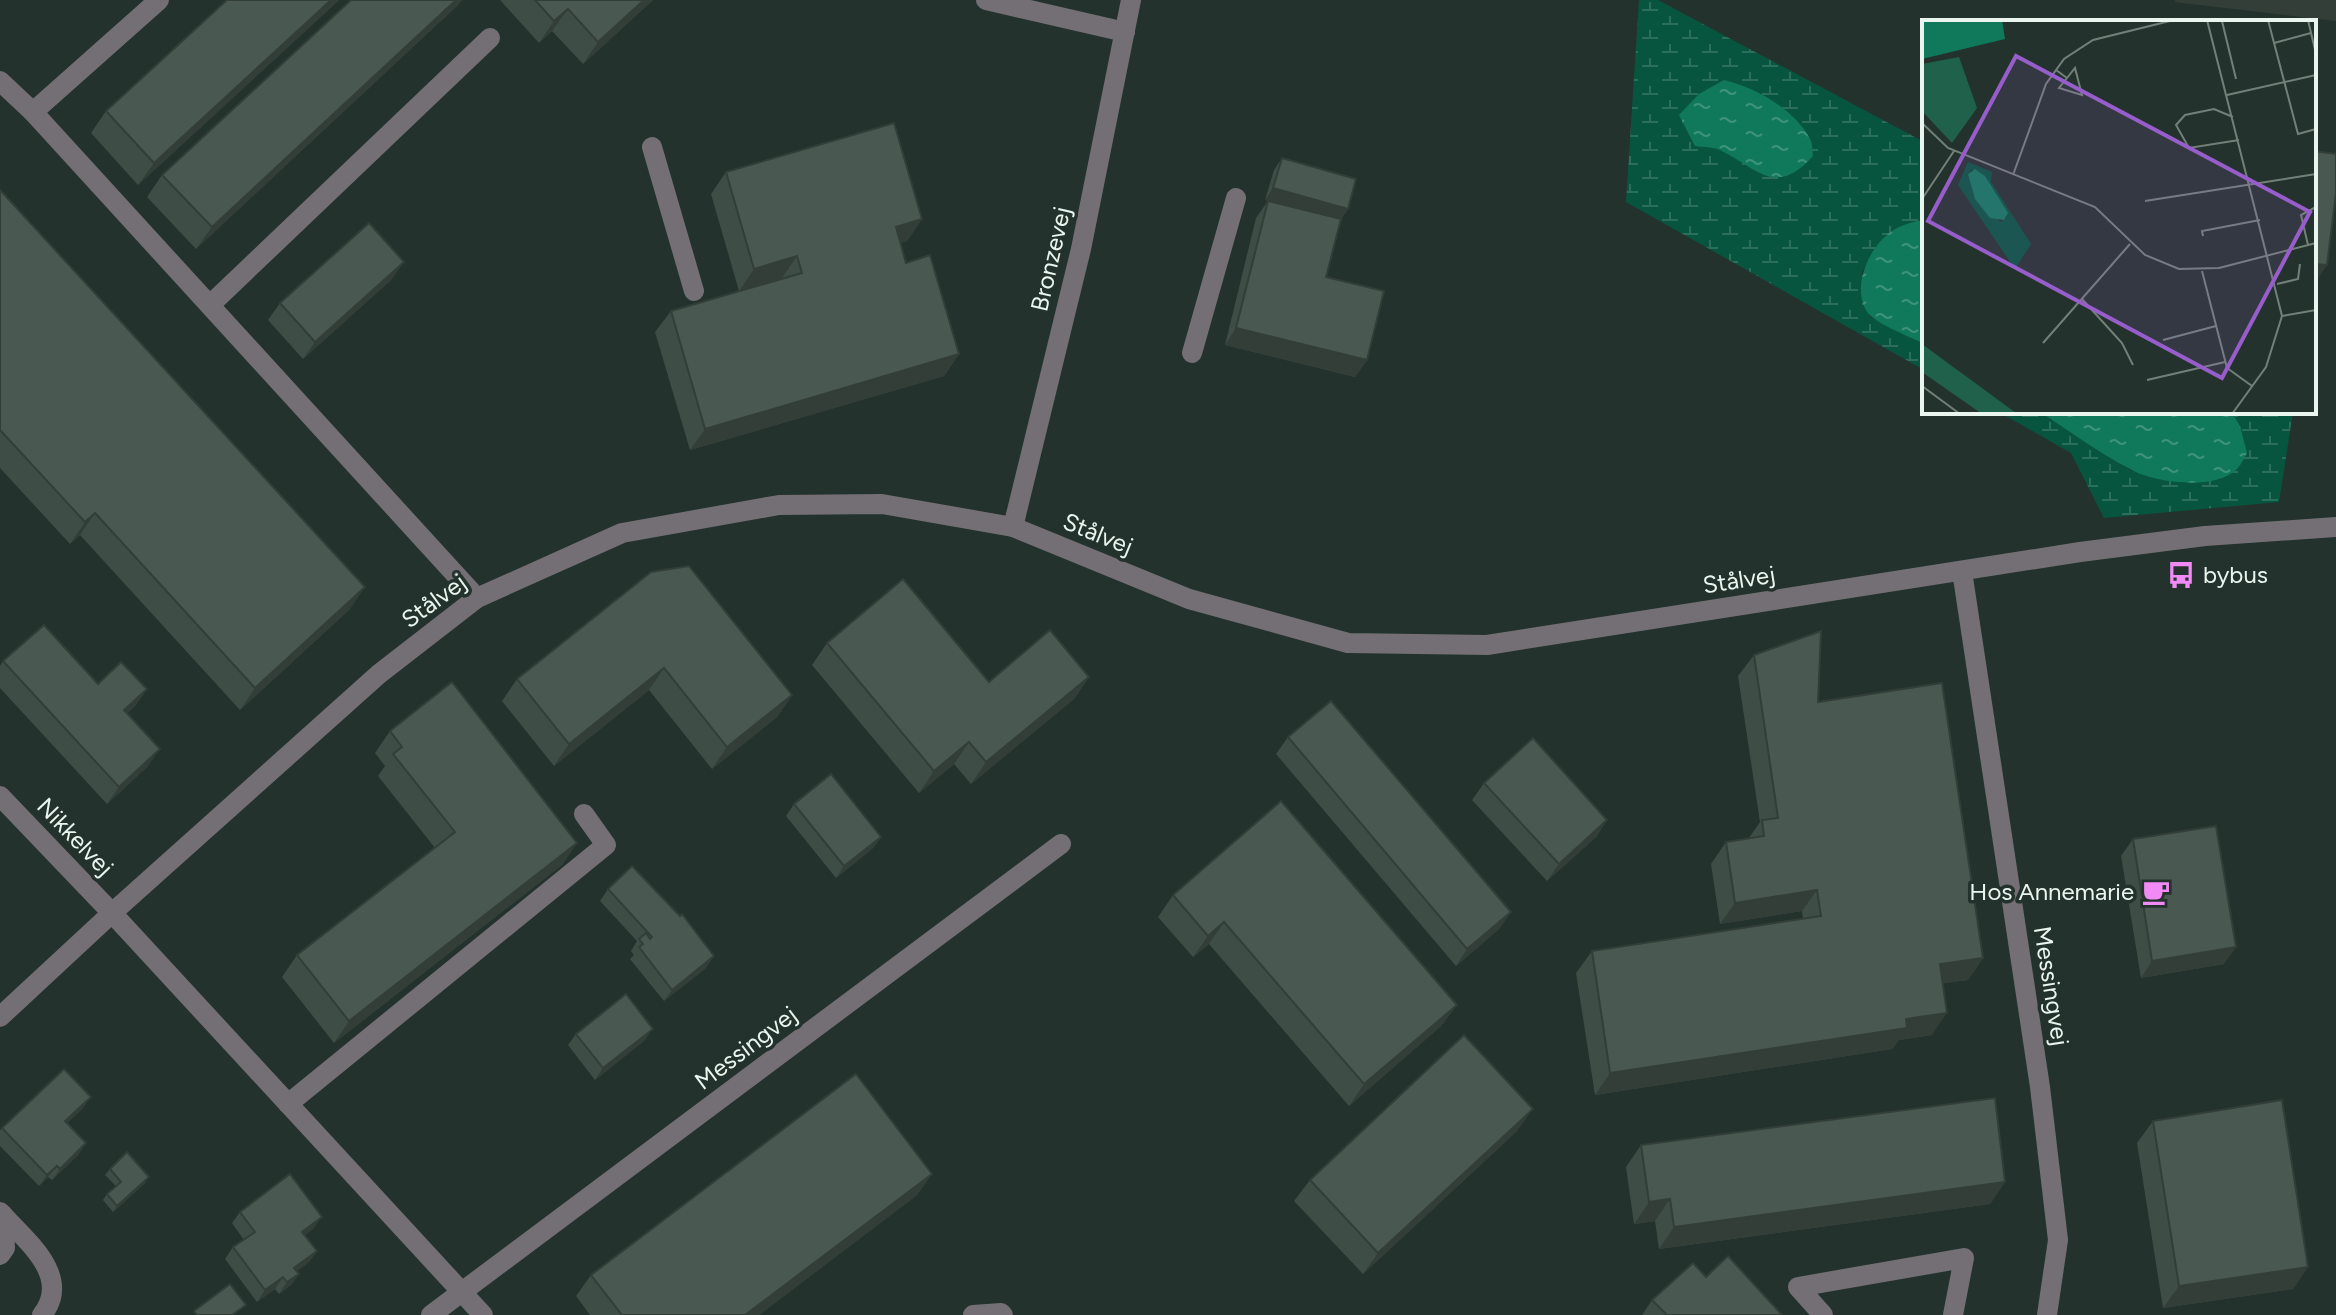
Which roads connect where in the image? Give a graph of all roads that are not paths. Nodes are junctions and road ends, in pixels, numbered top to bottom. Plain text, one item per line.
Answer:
1 (159, 0) edge
2 (986, 0) edge
3 (1131, 0) edge
4 (1125, 32) junction
5 (490, 38) dead end
6 (0, 81) edge
7 (33, 112) junction
8 (652, 147) dead end
9 (1236, 198) dead end
10 (694, 291) dead end
11 (210, 305) junction
12 (1192, 353) dead end
13 (1013, 527) junction
14 (2336, 527) edge
15 (1962, 571) junction
16 (477, 598) junction
17 (0, 796) edge
18 (584, 814) dead end
19 (1061, 844) dead end
20 (112, 913) junction
21 (0, 1017) edge
22 (288, 1104) junction
23 (1, 1214) edge
24 (0, 1255) edge
25 (462, 1292) junction
26 (42, 1315) edge
27 (431, 1315) edge
28 (483, 1315) edge
29 (973, 1315) edge
30 (1003, 1315) edge
31 (1823, 1315) edge
32 (1953, 1315) edge
33 (2047, 1315) edge

1 - 7 street
2 - 4 street
3 - 4 street, Bronzevej
4 - 13 street, Bronzevej
5 - 11 street
6 - 7 street
7 - 11 street
8 - 10 street
9 - 12 street
11 - 16 street
13 - 15 street, Stålvej
13 - 16 street, Stålvej
14 - 15 street, Stålvej
15 - 33 street, Messingvej
16 - 20 street, Stålvej
17 - 20 street, Nikkelvej
18 - 22 street
19 - 25 street, Messingvej
20 - 21 street, Stålvej
20 - 22 street
22 - 25 street
23 - 24 street
23 - 26 street
25 - 27 street, Messingvej
25 - 28 street
29 - 30 street
31 - 32 street

